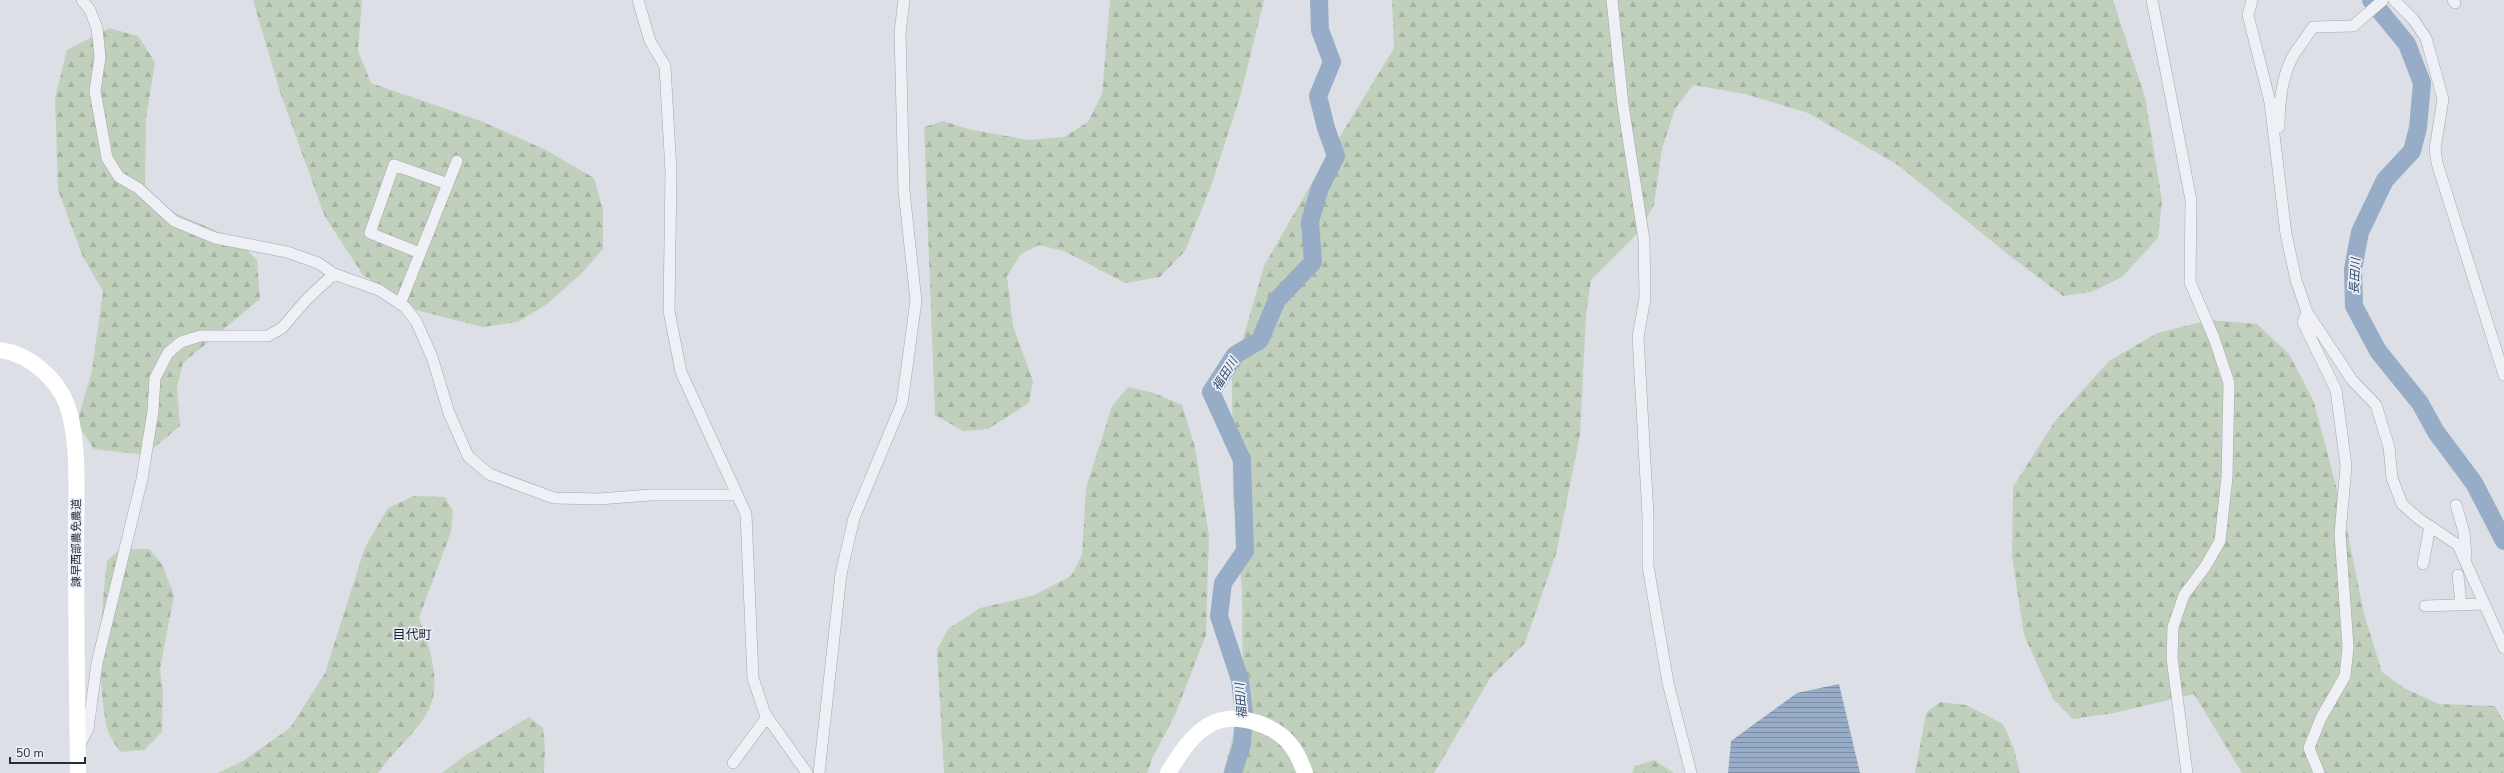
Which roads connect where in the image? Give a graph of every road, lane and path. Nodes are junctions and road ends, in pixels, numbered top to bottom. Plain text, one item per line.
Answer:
1 (82, 0) edge
2 (638, 0) edge
3 (904, 0) edge
4 (1612, 0) edge
5 (2152, 0) edge
6 (2252, 0) edge
7 (2383, 0) edge
8 (2394, 0) edge
9 (2276, 149) junction
10 (457, 161) dead end
11 (448, 184) junction
12 (420, 252) junction
13 (334, 274) junction
14 (400, 304) junction
15 (2307, 312) junction
16 (4, 351) edge
17 (2504, 375) edge
18 (735, 494) junction
19 (2456, 505) dead end
20 (2430, 526) junction
21 (2466, 563) junction
22 (2423, 564) dead end
23 (2458, 575) dead end
24 (2460, 604) junction
25 (2484, 604) junction
26 (2425, 606) dead end
27 (2504, 648) edge
28 (767, 717) junction
29 (78, 747) junction
30 (733, 763) dead end
31 (78, 773) edge
32 (807, 773) edge
33 (819, 773) edge
34 (1168, 773) edge
35 (1305, 773) edge
36 (1691, 773) edge
37 (2188, 773) edge
38 (2319, 773) edge

1 - 13 street
2 - 18 street
3 - 33 street
4 - 36 street
5 - 37 street
6 - 9 street
7 - 9 street
8 - 17 street
9 - 15 street
10 - 11 street
11 - 12 street
11 - 12 street
12 - 14 street
13 - 14 street
13 - 29 street
14 - 18 street
15 - 20 street
15 - 38 street
16 - 29 street, 諫早西部農免農道
18 - 28 street
19 - 21 street
20 - 21 street
20 - 22 street
21 - 25 street
23 - 24 street
24 - 25 street
24 - 26 street
25 - 27 street
28 - 30 street
28 - 32 street
29 - 31 street, 諫早西部農免農道
34 - 35 street

